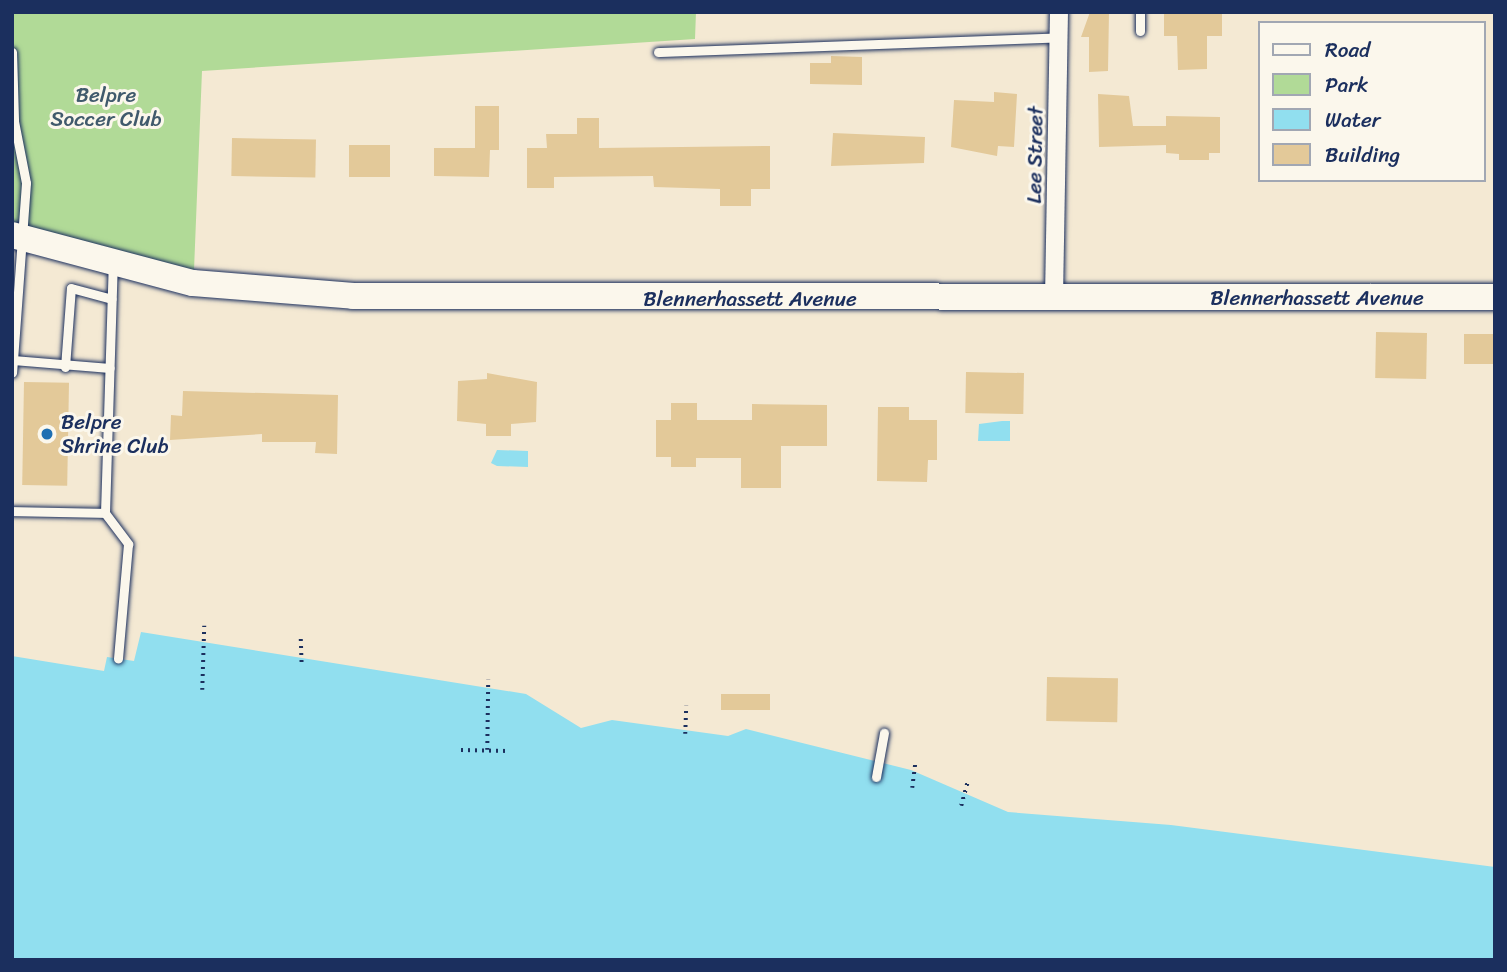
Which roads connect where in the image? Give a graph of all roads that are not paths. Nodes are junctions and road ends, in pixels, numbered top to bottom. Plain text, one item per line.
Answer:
1 (1059, 12) edge
2 (1140, 12) edge
3 (1140, 31) dead end
4 (1058, 37) junction
5 (12, 52) edge
6 (658, 52) dead end
7 (17, 236) edge
8 (113, 265) junction
9 (1495, 296) edge
10 (1054, 298) junction
11 (112, 299) junction
12 (13, 360) edge
13 (65, 367) junction
14 (110, 368) junction
15 (12, 372) edge
16 (12, 512) edge
17 (106, 513) junction
18 (118, 659) dead end
19 (884, 733) dead end
20 (876, 777) dead end

1 - 4 street, Lee Street
2 - 3 lane
4 - 6 lane
4 - 10 street, Lee Street
5 - 7 lane
7 - 8 street, Blennerhassett Avenue
7 - 12 lane
8 - 10 street, Blennerhassett Avenue
8 - 11 lane
9 - 10 street, Blennerhassett Avenue
11 - 13 lane
11 - 14 lane
12 - 13 lane
12 - 15 lane
13 - 14 lane
14 - 17 lane
16 - 17 lane
17 - 18 lane
19 - 20 lane

